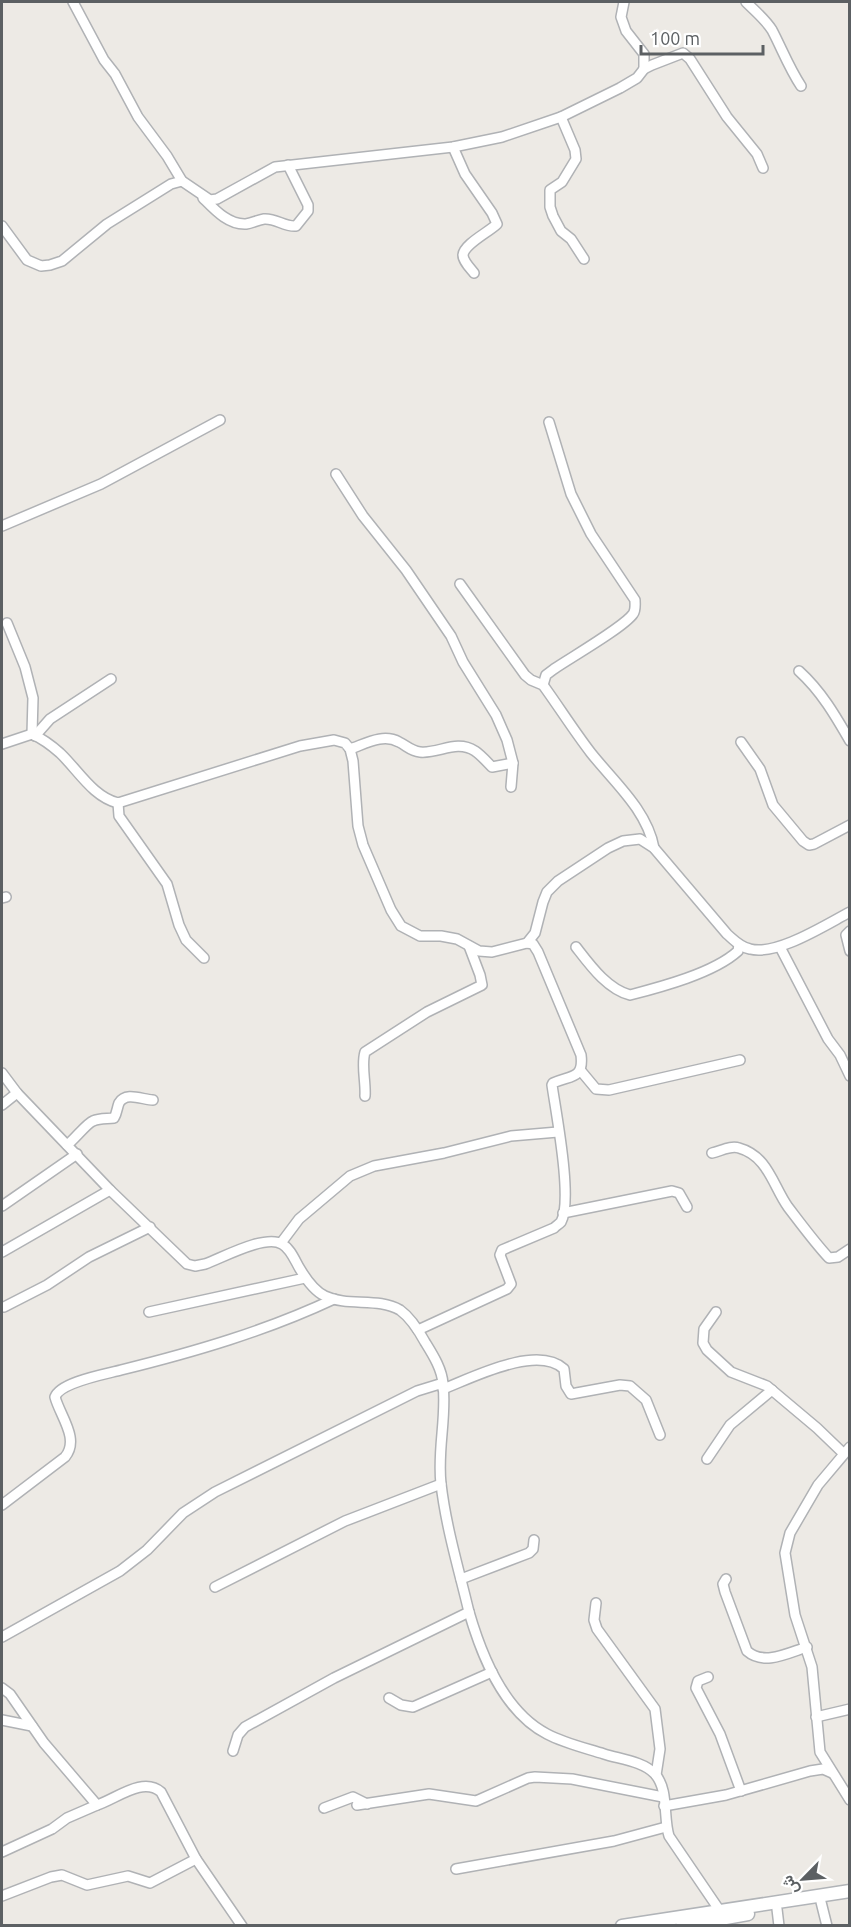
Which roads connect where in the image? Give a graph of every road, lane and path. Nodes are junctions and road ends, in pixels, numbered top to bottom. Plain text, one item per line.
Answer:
1 (73, 2) edge
2 (624, 2) edge
3 (746, 2) edge
4 (644, 69) junction
5 (801, 86) dead end
6 (561, 117) junction
7 (453, 147) junction
8 (288, 165) junction
9 (763, 168) dead end
10 (182, 182) junction
11 (201, 196) junction
12 (2, 226) edge
13 (584, 259) dead end
14 (474, 273) dead end
15 (220, 420) dead end
16 (549, 422) dead end
17 (336, 474) dead end
18 (2, 526) edge
19 (460, 584) dead end
20 (7, 623) dead end
21 (799, 670) dead end
22 (111, 679) dead end
23 (543, 685) junction
24 (34, 735) junction
25 (849, 741) edge
26 (741, 742) dead end
27 (2, 744) edge
28 (350, 750) junction
29 (513, 763) junction
30 (511, 787) dead end
31 (118, 803) junction
32 (849, 825) edge
33 (654, 848) junction
34 (849, 912) edge
35 (849, 931) edge
36 (526, 943) junction
37 (739, 945) junction
38 (470, 946) junction
39 (780, 946) junction
40 (576, 947) dead end
41 (849, 951) edge
42 (204, 958) dead end
43 (740, 1060) dead end
44 (581, 1071) junction
45 (2, 1073) edge
46 (849, 1076) edge
47 (17, 1093) junction
48 (365, 1096) dead end
49 (153, 1100) dead end
50 (2, 1105) edge
51 (558, 1132) junction
52 (67, 1145) junction
53 (712, 1153) dead end
54 (77, 1154) junction
55 (110, 1190) junction
56 (2, 1206) edge
57 (687, 1207) dead end
58 (563, 1213) junction
59 (150, 1227) junction
60 (281, 1243) junction
61 (849, 1249) edge
62 (2, 1252) edge
63 (305, 1278) junction
64 (334, 1299) junction
65 (4, 1307) dead end
66 (148, 1312) dead end
67 (716, 1312) dead end
68 (418, 1330) junction
69 (443, 1386) junction
70 (772, 1390) junction
71 (660, 1435) dead end
72 (846, 1450) edge
73 (706, 1459) dead end
74 (441, 1484) junction
75 (2, 1505) edge
76 (534, 1540) dead end
77 (461, 1579) junction
78 (726, 1579) dead end
79 (214, 1587) dead end
80 (596, 1603) dead end
81 (470, 1612) junction
82 (2, 1637) edge
83 (807, 1647) junction
84 (492, 1672) junction
85 (708, 1677) dead end
86 (2, 1688) edge
87 (389, 1698) dead end
88 (849, 1709) edge
89 (816, 1717) junction
90 (2, 1720) edge
91 (32, 1726) junction
92 (234, 1751) dead end
93 (819, 1752) junction
94 (810, 1771) junction
95 (832, 1773) junction
96 (656, 1775) junction
97 (741, 1791) junction
98 (849, 1800) edge
99 (664, 1801) junction
100 (97, 1805) junction
101 (324, 1808) dead end
102 (666, 1827) junction
103 (2, 1852) edge
104 (196, 1859) junction
105 (456, 1869) dead end
106 (849, 1891) edge
107 (2, 1896) edge
108 (849, 1898) edge
109 (821, 1902) junction
110 (777, 1909) junction
111 (722, 1918) edge
112 (242, 1926) edge
113 (622, 1926) edge
114 (681, 1926) edge
115 (779, 1926) edge
116 (827, 1926) edge

1 - 10 street
2 - 4 street
3 - 5 street
4 - 6 street
4 - 9 street
6 - 7 street
6 - 13 street
7 - 8 street
7 - 14 street
8 - 11 street
8 - 11 street
10 - 11 street
10 - 12 street
15 - 18 street
16 - 23 street
17 - 29 street
19 - 23 street
20 - 24 street
21 - 25 street
22 - 24 street
23 - 33 street
24 - 27 street
24 - 31 street
26 - 32 street
28 - 29 street
28 - 31 street
28 - 38 street
29 - 30 street
31 - 42 street
33 - 36 street
33 - 37 street
34 - 39 street
35 - 41 street
36 - 38 street
36 - 44 street
37 - 39 street
37 - 40 street
38 - 48 street
39 - 46 street
43 - 44 street
44 - 51 street
45 - 47 street
47 - 50 street
47 - 52 street
49 - 52 street
51 - 58 street
51 - 60 street
52 - 54 street
53 - 61 street
54 - 55 street
54 - 56 street
55 - 59 street
55 - 62 street
57 - 58 street
58 - 68 street
59 - 60 street
59 - 65 street
60 - 63 street
63 - 64 street
63 - 66 street
64 - 68 street
64 - 75 street
67 - 70 street
68 - 69 street
69 - 71 street
69 - 74 street
69 - 82 street
70 - 72 street
70 - 73 street
72 - 83 street
74 - 77 street
74 - 79 street
76 - 77 street
77 - 81 street
78 - 83 street
80 - 96 street
81 - 84 street
81 - 92 street
83 - 89 street
84 - 87 street
84 - 96 street
85 - 97 street
86 - 91 street
88 - 89 street
89 - 93 street
90 - 91 street
91 - 100 street
93 - 94 street
93 - 95 street
94 - 95 street
94 - 97 street
95 - 98 street
96 - 99 street
97 - 99 street
99 - 101 street
99 - 102 street
100 - 103 street
100 - 104 street
102 - 105 street
102 - 111 street
104 - 107 street
104 - 112 street
106 - 111 main road
108 - 109 main road
109 - 110 main road
109 - 116 street
110 - 111 main road
110 - 115 street
111 - 113 main road
111 - 114 main road

